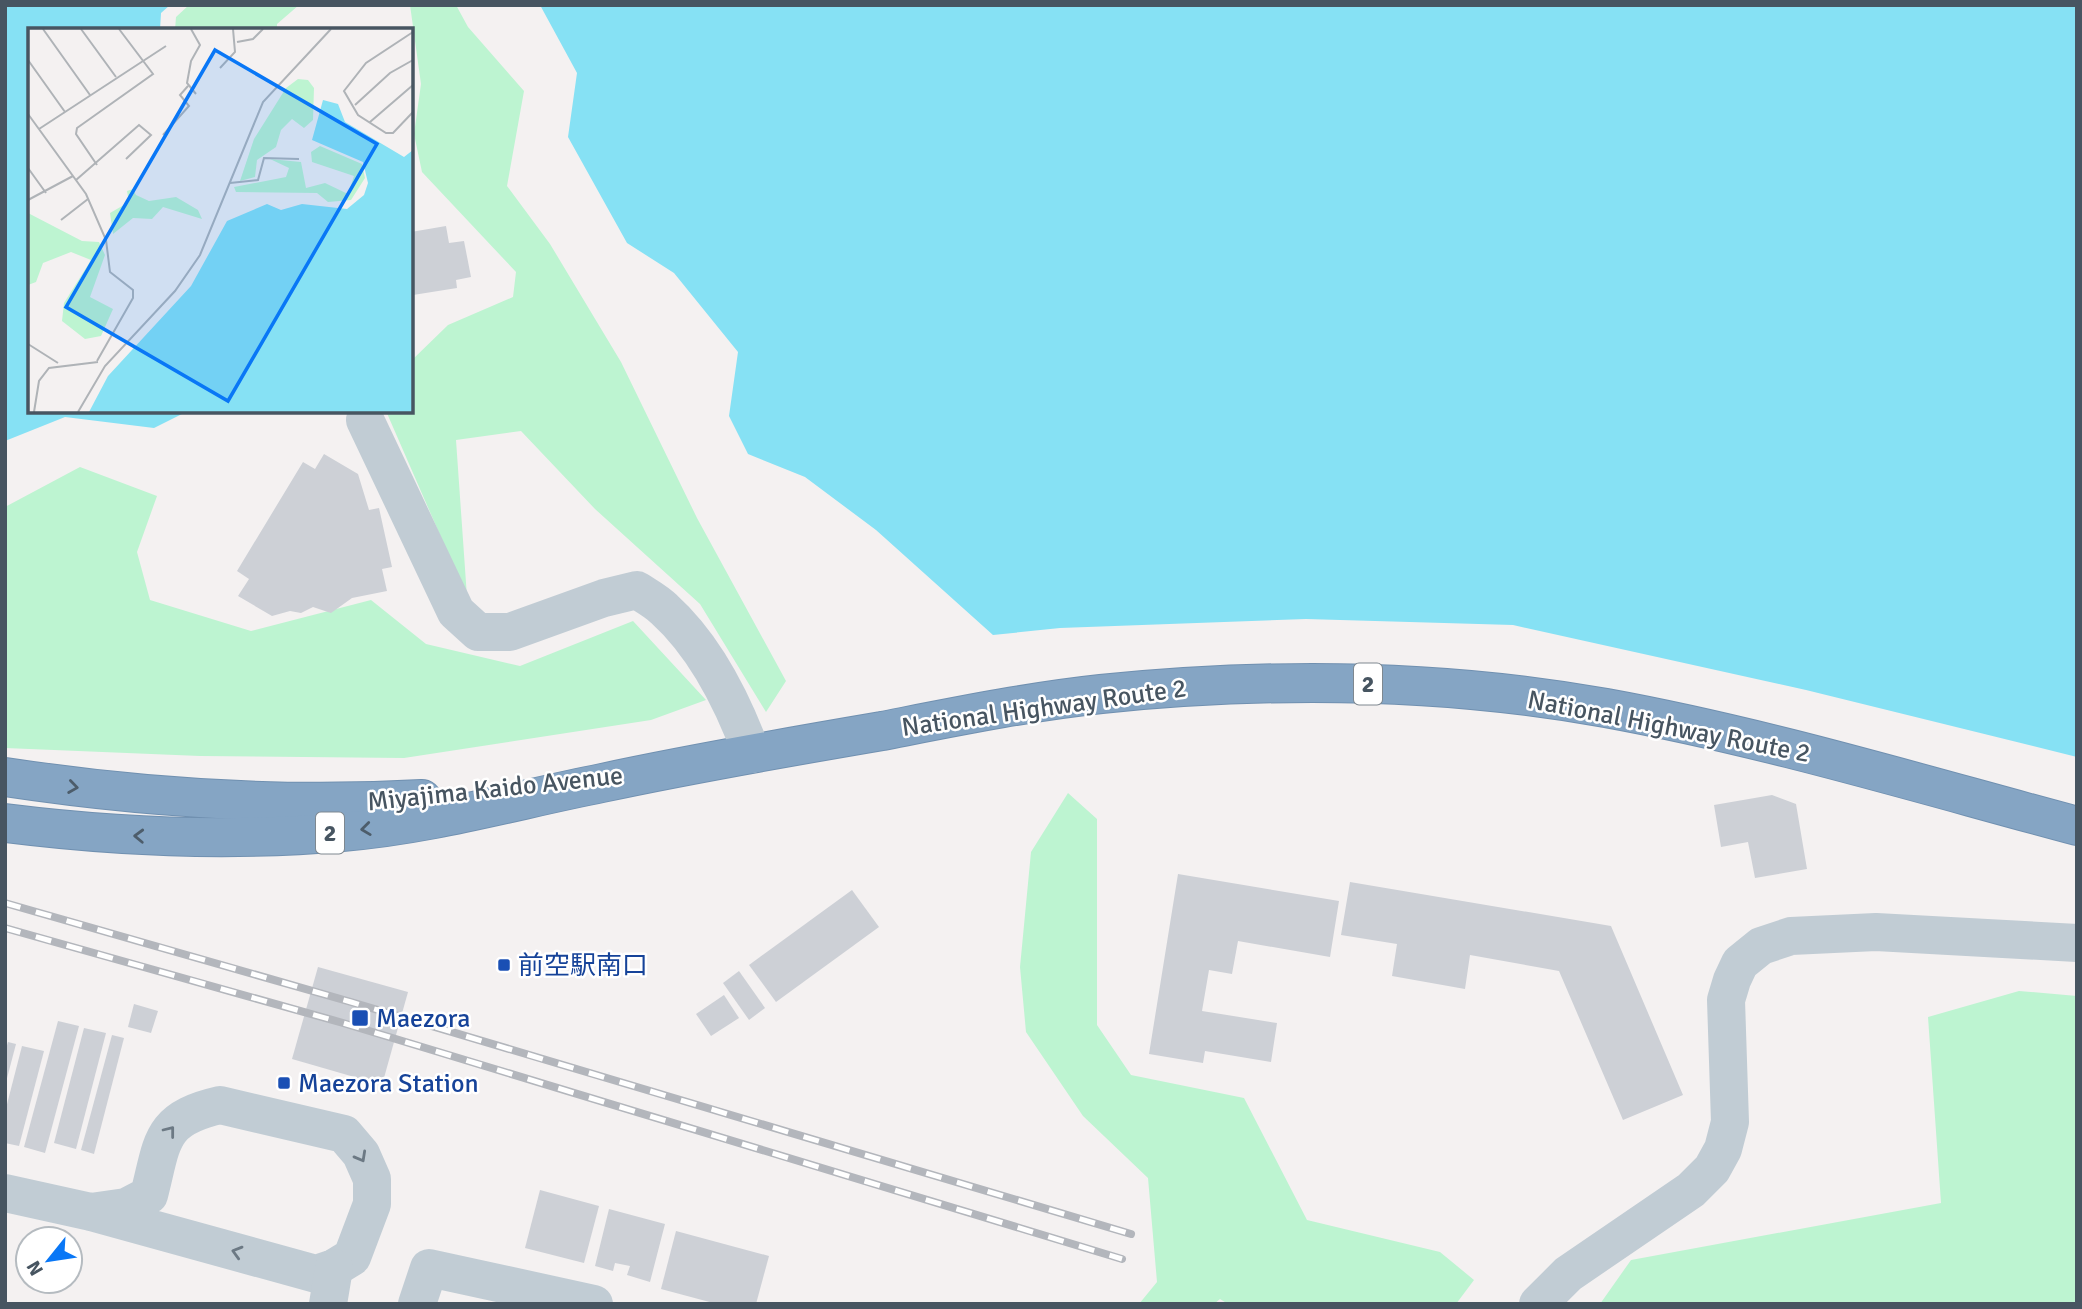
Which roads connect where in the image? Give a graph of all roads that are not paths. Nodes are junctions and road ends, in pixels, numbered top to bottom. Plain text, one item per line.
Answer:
1 (365, 420) dead end
2 (752, 754) junction
3 (649, 773) junction
4 (5, 777) edge
5 (5, 824) edge
6 (2077, 826) edge
7 (2077, 943) edge
8 (5, 1193) edge
9 (149, 1195) junction
10 (90, 1212) junction
11 (191, 1239) junction
12 (331, 1286) edge
13 (417, 1304) edge
14 (594, 1304) edge
15 (1538, 1304) edge

1 - 2 street
2 - 3 highway, National Highway Route 2 / 2
2 - 6 highway, National Highway Route 2 / 2
4 -> 3 highway, Miyajima Kaido Avenue / 2
3 -> 5 highway, National Highway Route 2 / 2
7 - 15 street
8 - 10 street
9 - 10 street
9 - 11 street
9 -> 12 street
10 - 11 street
12 -> 11 street
13 - 14 street

